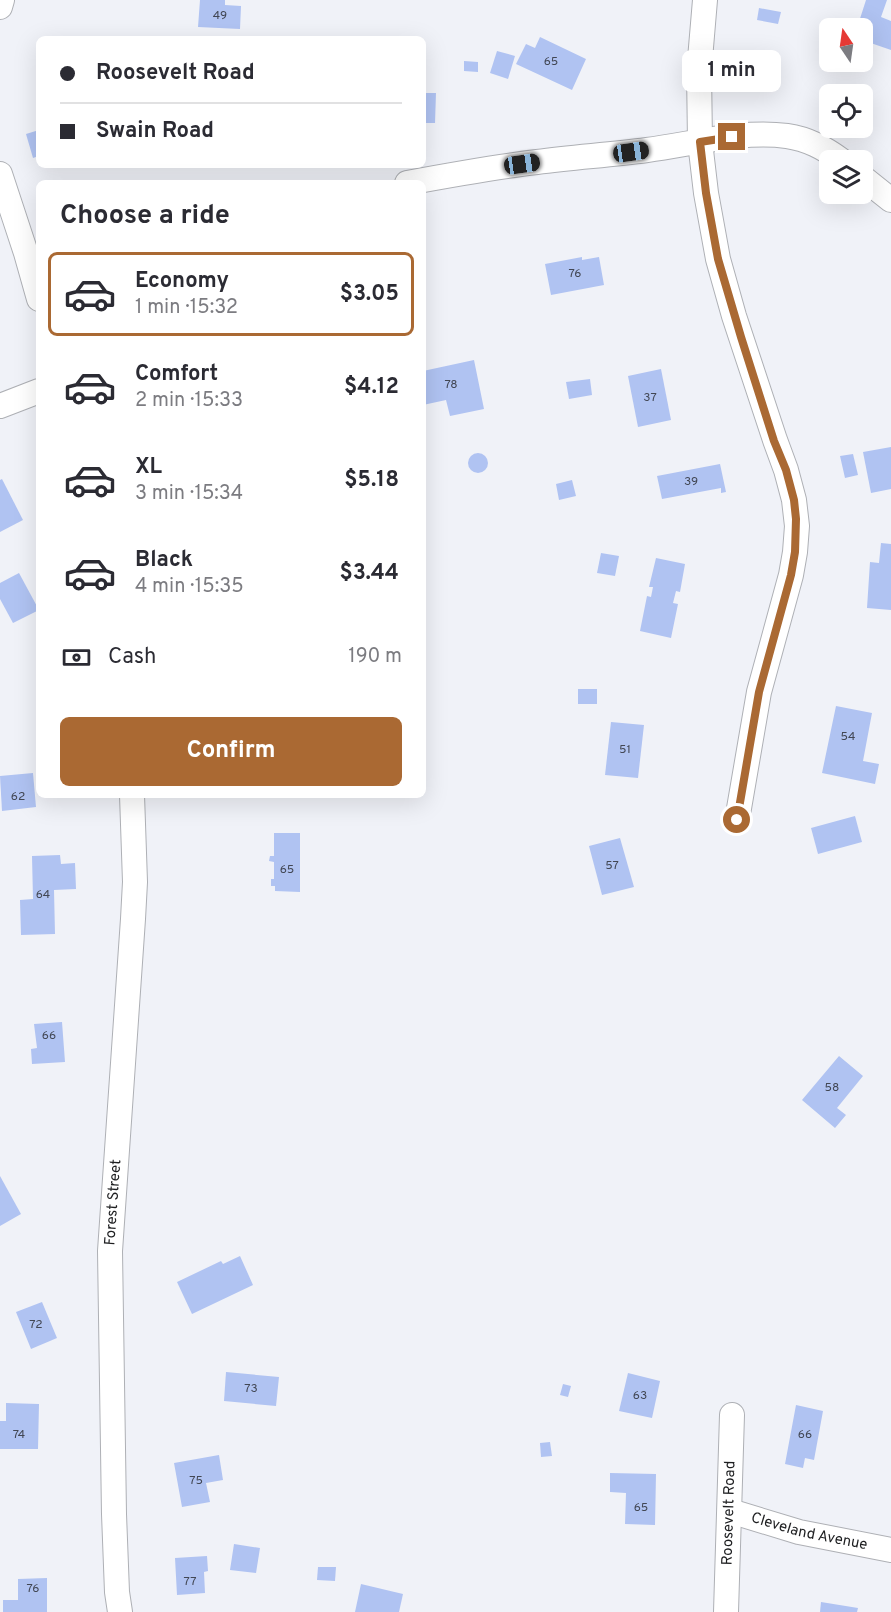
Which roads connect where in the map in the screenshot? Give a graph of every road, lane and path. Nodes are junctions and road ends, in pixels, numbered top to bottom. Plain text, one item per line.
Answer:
1 (2, 0) edge
2 (705, 0) edge
3 (0, 7) edge
4 (700, 142) junction
5 (825, 150) edge
6 (0, 174) edge
7 (423, 180) edge
8 (873, 186) edge
9 (891, 200) edge
10 (33, 252) edge
11 (36, 275) edge
12 (36, 392) edge
13 (0, 406) edge
14 (132, 798) edge
15 (737, 820) dead end
16 (732, 1415) dead end
17 (730, 1510) junction
18 (891, 1550) edge
19 (120, 1612) edge
20 (726, 1612) edge

1 - 3 street
2 - 4 street
4 - 5 street
4 - 7 street
4 - 15 street
6 - 10 street
8 - 9 street
10 - 11 street
12 - 13 street
14 - 19 street, Forest Street
16 - 17 street, Roosevelt Road
17 - 18 street, Cleveland Avenue
17 - 20 street, Roosevelt Road

